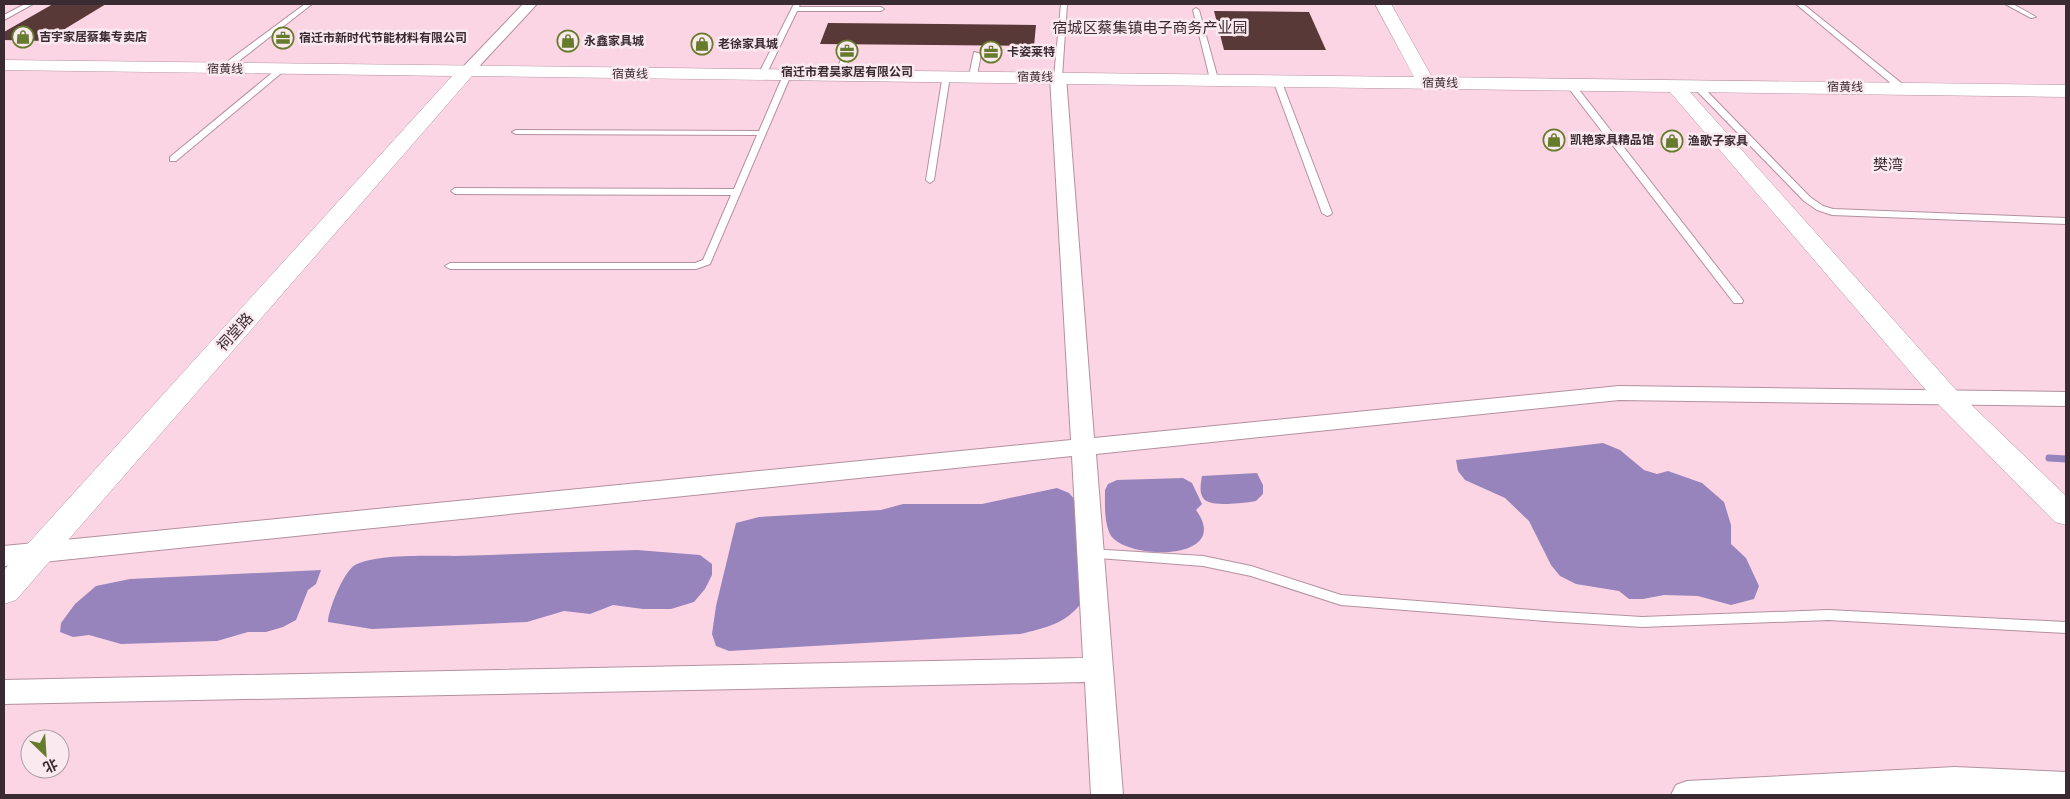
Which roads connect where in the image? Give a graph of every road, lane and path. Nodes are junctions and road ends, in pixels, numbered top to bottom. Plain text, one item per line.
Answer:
1 (30, 4) edge
2 (309, 4) edge
3 (530, 4) edge
4 (1064, 4) edge
5 (1383, 4) edge
6 (1799, 4) edge
7 (2008, 4) edge
8 (796, 6) edge
9 (881, 9) dead end
10 (1196, 10) dead end
11 (2033, 17) dead end
12 (4, 18) edge
13 (977, 54) dead end
14 (846, 56) dead end
15 (4, 66) edge
16 (223, 69) junction
17 (281, 70) junction
18 (466, 72) junction
19 (762, 75) junction
20 (787, 75) junction
21 (839, 75) junction
22 (946, 76) junction
23 (973, 76) junction
24 (1058, 77) junction
25 (1214, 79) junction
26 (1277, 80) junction
27 (1426, 82) junction
28 (1570, 84) junction
29 (1684, 85) junction
30 (1902, 88) junction
31 (2066, 91) edge
32 (516, 132) dead end
33 (762, 133) junction
34 (173, 159) dead end
35 (930, 180) dead end
36 (455, 191) dead end
37 (737, 192) junction
38 (1327, 213) dead end
39 (2066, 221) edge
40 (450, 266) dead end
41 (1738, 301) dead end
42 (1947, 397) junction
43 (2066, 398) edge
44 (1082, 448) junction
45 (2066, 514) edge
46 (39, 552) junction
47 (1090, 554) junction
48 (4, 556) edge
49 (4, 591) edge
50 (2066, 628) edge
51 (1099, 670) junction
52 (4, 692) edge
53 (2066, 786) edge
54 (1106, 795) edge
55 (1687, 795) edge

1 - 12 lane
2 - 16 lane
3 - 18 street
4 - 24 lane
5 - 27 main road
6 - 30 lane
7 - 11 lane
8 - 9 lane
8 - 19 lane
10 - 25 lane
13 - 23 lane
14 - 21 lane
15 - 16 main road, 宿黄线
16 - 17 main road, 宿黄线
17 - 18 main road, 宿黄线
17 - 34 lane
18 - 19 main road, 宿黄线
18 - 46 main road, 祠堂路
19 - 20 main road, 宿黄线
20 - 21 main road, 宿黄线
20 - 33 lane
21 - 22 main road, 宿黄线
22 - 23 main road, 宿黄线
22 - 35 lane
23 - 24 main road, 宿黄线
24 - 25 main road, 宿黄线
24 - 44 street
25 - 26 main road, 宿黄线
26 - 27 main road, 宿黄线
26 - 38 lane
27 - 28 main road, 宿黄线
28 - 29 main road, 宿黄线
28 - 41 lane
29 - 30 main road, 宿黄线
29 - 39 lane
29 - 42 main road
30 - 31 main road, 宿黄线
32 - 33 lane
33 - 37 lane
36 - 37 lane
37 - 40 lane
42 - 43 street
42 - 44 street
42 - 45 main road
44 - 46 street
44 - 47 street
46 - 48 street
46 - 49 main road, 祠堂路
47 - 50 lane
47 - 51 street
51 - 52 street
51 - 54 street
53 - 55 street

